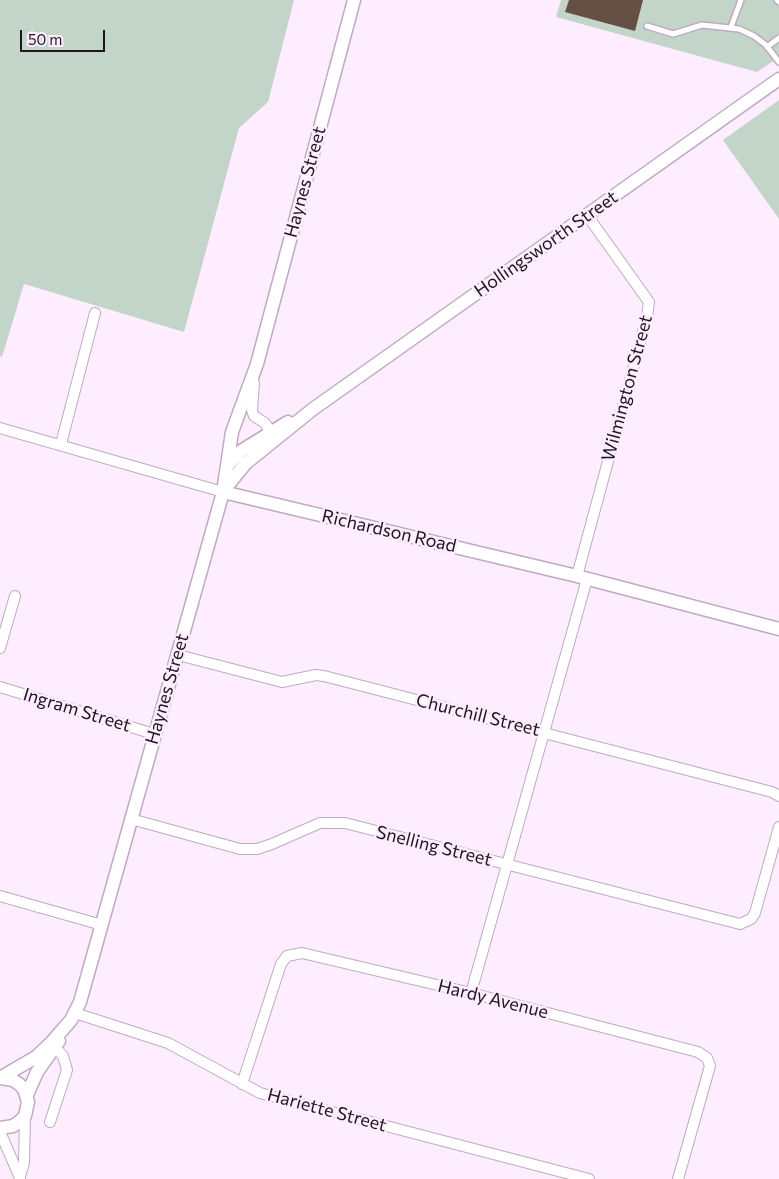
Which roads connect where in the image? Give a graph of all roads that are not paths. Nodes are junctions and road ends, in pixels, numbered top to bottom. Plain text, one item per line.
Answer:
1 (354, 0) edge
2 (741, 0) edge
3 (647, 26) dead end
4 (731, 27) junction
5 (779, 38) edge
6 (767, 47) junction
7 (779, 62) edge
8 (779, 79) edge
9 (587, 215) junction
10 (95, 313) dead end
11 (257, 364) junction
12 (0, 428) edge
13 (273, 435) junction
14 (61, 444) junction
15 (227, 466) junction
16 (223, 492) junction
17 (582, 577) junction
18 (15, 596) dead end
19 (779, 629) edge
20 (0, 648) edge
21 (178, 655) junction
22 (0, 687) edge
23 (545, 732) junction
24 (154, 734) junction
25 (778, 796) edge
26 (131, 819) junction
27 (779, 827) edge
28 (508, 865) junction
29 (0, 896) edge
30 (102, 925) junction
31 (471, 993) junction
32 (75, 1013) junction
33 (53, 1046) junction
34 (0, 1078) edge
35 (242, 1084) junction
36 (27, 1095) junction
37 (24, 1116) junction
38 (50, 1122) dead end
39 (0, 1128) edge
40 (0, 1132) edge
41 (20, 1177) edge
42 (589, 1179) edge
43 (678, 1179) edge

1 - 11 street, Haynes Street
2 - 4 lane
3 - 4 lane
4 - 6 lane
5 - 6 lane
6 - 7 lane
8 - 9 street, Hollingsworth Street
9 - 13 street, Hollingsworth Street
9 - 17 street, Wilmington Street
10 - 14 street
11 - 13 street, Haynes Street
11 - 15 street, Haynes Street
12 - 14 street, Richardson Road
13 - 15 street, Hollingsworth Street
13 - 16 street, Hollingsworth Street
14 - 16 street, Richardson Road
15 - 16 street, Haynes Street
16 - 17 street, Richardson Road
16 - 21 street, Haynes Street
17 - 19 street, Richardson Road
17 - 23 street
18 - 20 street
21 - 23 street, Churchill Street
21 - 24 street, Haynes Street
22 - 24 street, Ingram Street
23 - 25 street, Churchill Street
23 - 28 street
24 - 26 street, Haynes Street
26 - 28 street, Snelling Street
26 - 30 street, Haynes Street
27 - 28 street, Snelling Street
28 - 31 street
29 - 30 street
30 - 32 street, Haynes Street
31 - 35 street, Hardy Avenue
31 - 43 street, Hardy Avenue
32 - 33 street, Haynes Street
32 - 35 street, Hariette Street
33 - 34 street
33 - 36 street
33 - 38 street
34 - 36 street
35 - 42 street, Hariette Street
36 - 37 street
37 - 39 street
37 - 41 street
40 - 41 street

